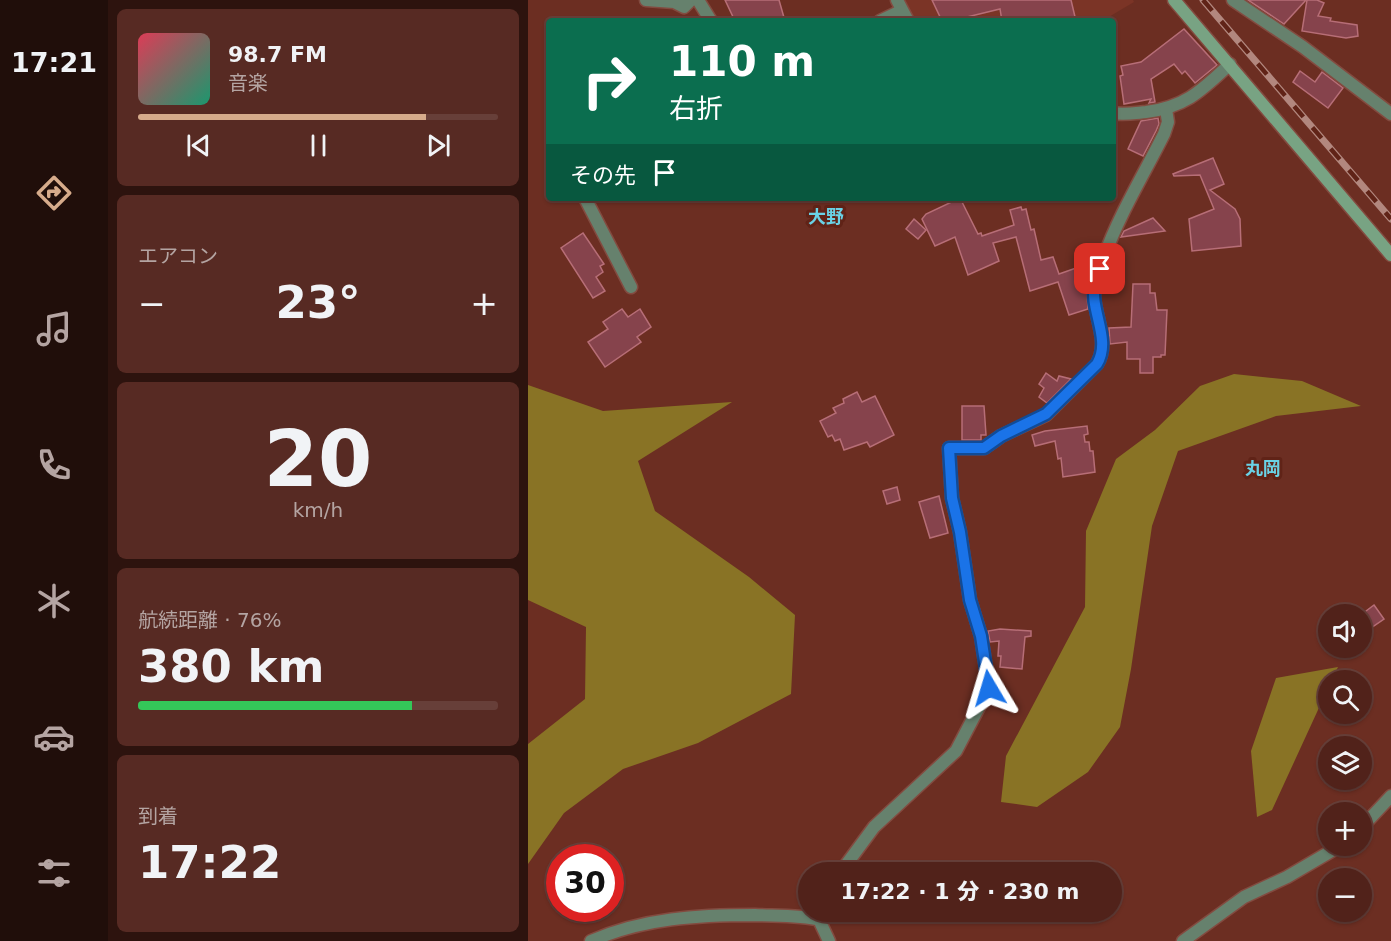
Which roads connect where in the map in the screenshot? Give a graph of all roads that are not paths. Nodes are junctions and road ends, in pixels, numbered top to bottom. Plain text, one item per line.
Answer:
1 (646, 0) edge
2 (692, 0) edge
3 (698, 0) edge
4 (1233, 0) edge
5 (1177, 1) edge
6 (902, 11) edge
7 (709, 18) edge
8 (886, 18) edge
9 (1230, 64) junction
10 (1166, 109) junction
11 (1116, 113) edge
12 (1391, 114) edge
13 (587, 201) edge
14 (1391, 255) edge
15 (631, 287) dead end
16 (1391, 796) edge
17 (1372, 816) edge
18 (1323, 856) edge
19 (848, 862) edge
20 (798, 916) edge
21 (823, 922) edge
22 (591, 941) edge
23 (829, 941) edge
24 (1183, 941) edge

1 - 2 street
3 - 7 street
4 - 12 street
5 - 9 street
6 - 8 street
9 - 10 street
9 - 14 street
10 - 11 street
10 - 19 street
13 - 15 street
16 - 17 street
18 - 24 street
20 - 22 street
21 - 23 street

